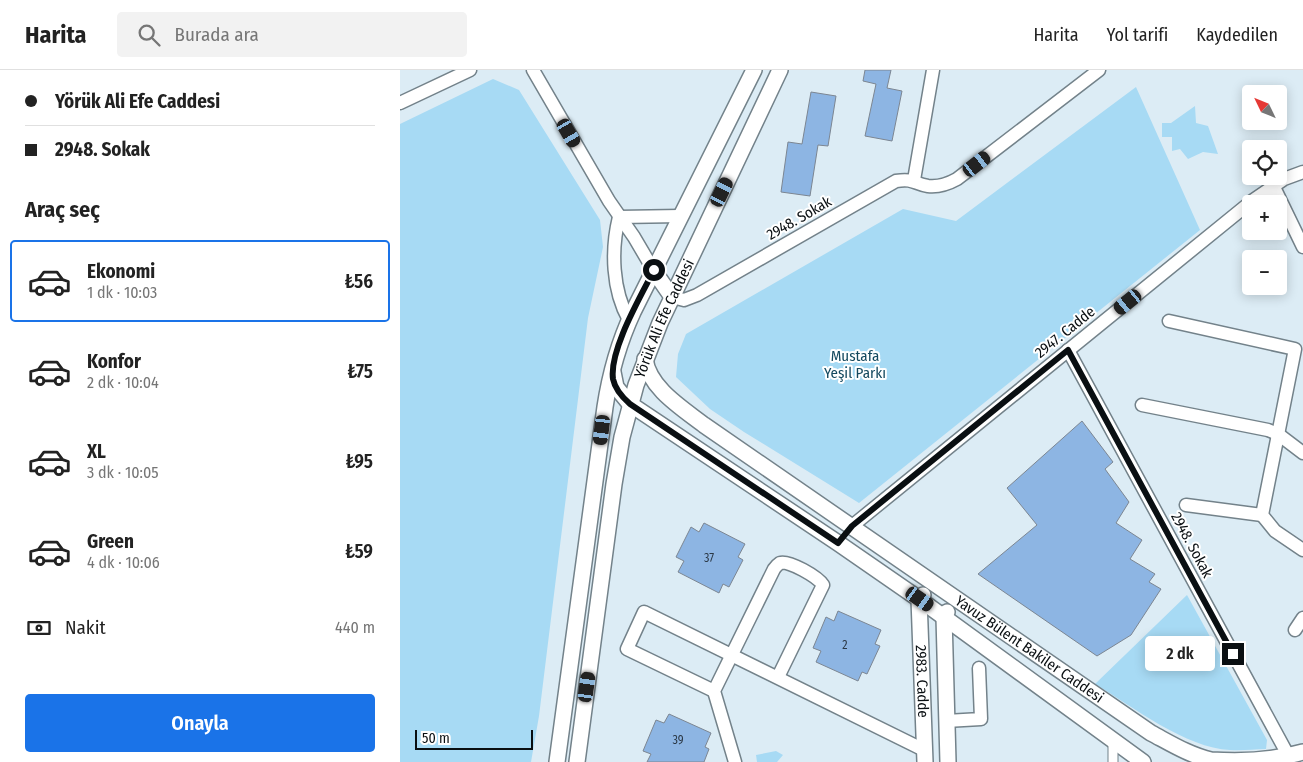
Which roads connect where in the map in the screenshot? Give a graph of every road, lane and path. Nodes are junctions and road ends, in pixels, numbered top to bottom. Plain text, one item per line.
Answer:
1 (470, 70) edge
2 (533, 70) edge
3 (754, 70) edge
4 (780, 70) edge
5 (933, 70) edge
6 (1099, 70) edge
7 (400, 103) edge
8 (1303, 172) edge
9 (914, 180) junction
10 (1273, 186) junction
11 (681, 216) junction
12 (619, 217) junction
13 (1303, 247) edge
14 (654, 270) junction
15 (672, 297) junction
16 (629, 320) junction
17 (1169, 321) dead end
18 (1068, 350) junction
19 (645, 359) junction
20 (613, 367) junction
21 (630, 404) junction
22 (1142, 405) dead end
23 (1278, 434) junction
24 (1303, 453) edge
25 (1186, 504) dead end
26 (1262, 514) junction
27 (852, 526) junction
28 (838, 543) junction
29 (1303, 550) edge
30 (932, 581) junction
31 (957, 598) junction
32 (920, 599) junction
33 (944, 617) junction
34 (1303, 618) edge
35 (1295, 630) dead end
36 (731, 654) junction
37 (979, 668) dead end
38 (778, 677) junction
39 (714, 691) junction
40 (946, 721) junction
41 (1113, 741) junction
42 (1303, 752) edge
43 (924, 756) edge
44 (1288, 756) junction
45 (557, 762) edge
46 (577, 762) edge
47 (734, 762) edge
48 (948, 762) edge
49 (1113, 762) edge
50 (1144, 762) edge

1 - 7 street
2 - 12 street
3 - 11 street, Yörük Ali Efe Caddesi
4 - 15 street, Yörük Ali Efe Caddesi
5 - 9 street
6 - 9 street, 2948. Sokak
8 - 10 street, 2947. Cadde
9 - 15 street, 2948. Sokak
10 - 13 street
10 - 18 street, 2947. Cadde
11 - 12 street
11 - 14 street, Yörük Ali Efe Caddesi
12 - 14 street
12 - 16 street
14 - 15 street
14 - 16 street, Yörük Ali Efe Caddesi
15 - 19 street, Yörük Ali Efe Caddesi
16 - 20 street, Yörük Ali Efe Caddesi
17 - 23 street
18 - 27 street, 2947. Cadde
18 - 44 street, 2948. Sokak
19 - 21 street, Yörük Ali Efe Caddesi
19 - 27 street, Yavuz Bülent Bakiler Caddesi
20 - 21 street, Yavuz Bülent Bakiler Caddesi
20 - 45 street, Yörük Ali Efe Caddesi
21 - 28 street, Yavuz Bülent Bakiler Caddesi
21 - 46 street, Yörük Ali Efe Caddesi
22 - 23 street
23 - 24 street
23 - 26 street
25 - 26 street
26 - 29 street
27 - 28 street
27 - 30 street, Yavuz Bülent Bakiler Caddesi
28 - 32 street, Yavuz Bülent Bakiler Caddesi
30 - 31 street, Yavuz Bülent Bakiler Caddesi
30 - 32 street
31 - 33 street
31 - 44 street, Yavuz Bülent Bakiler Caddesi
32 - 33 street, Yavuz Bülent Bakiler Caddesi
32 - 43 street, 2983. Cadde
33 - 40 street, 2983. Cadde
33 - 41 street, Yavuz Bülent Bakiler Caddesi
34 - 35 street
36 - 38 street
36 - 38 street
36 - 39 street
36 - 39 street
37 - 40 street
38 - 43 street
39 - 47 street
40 - 48 street, 2983. Cadde
41 - 49 street
41 - 50 street, Yavuz Bülent Bakiler Caddesi
42 - 44 street, Yavuz Bülent Bakiler Caddesi

